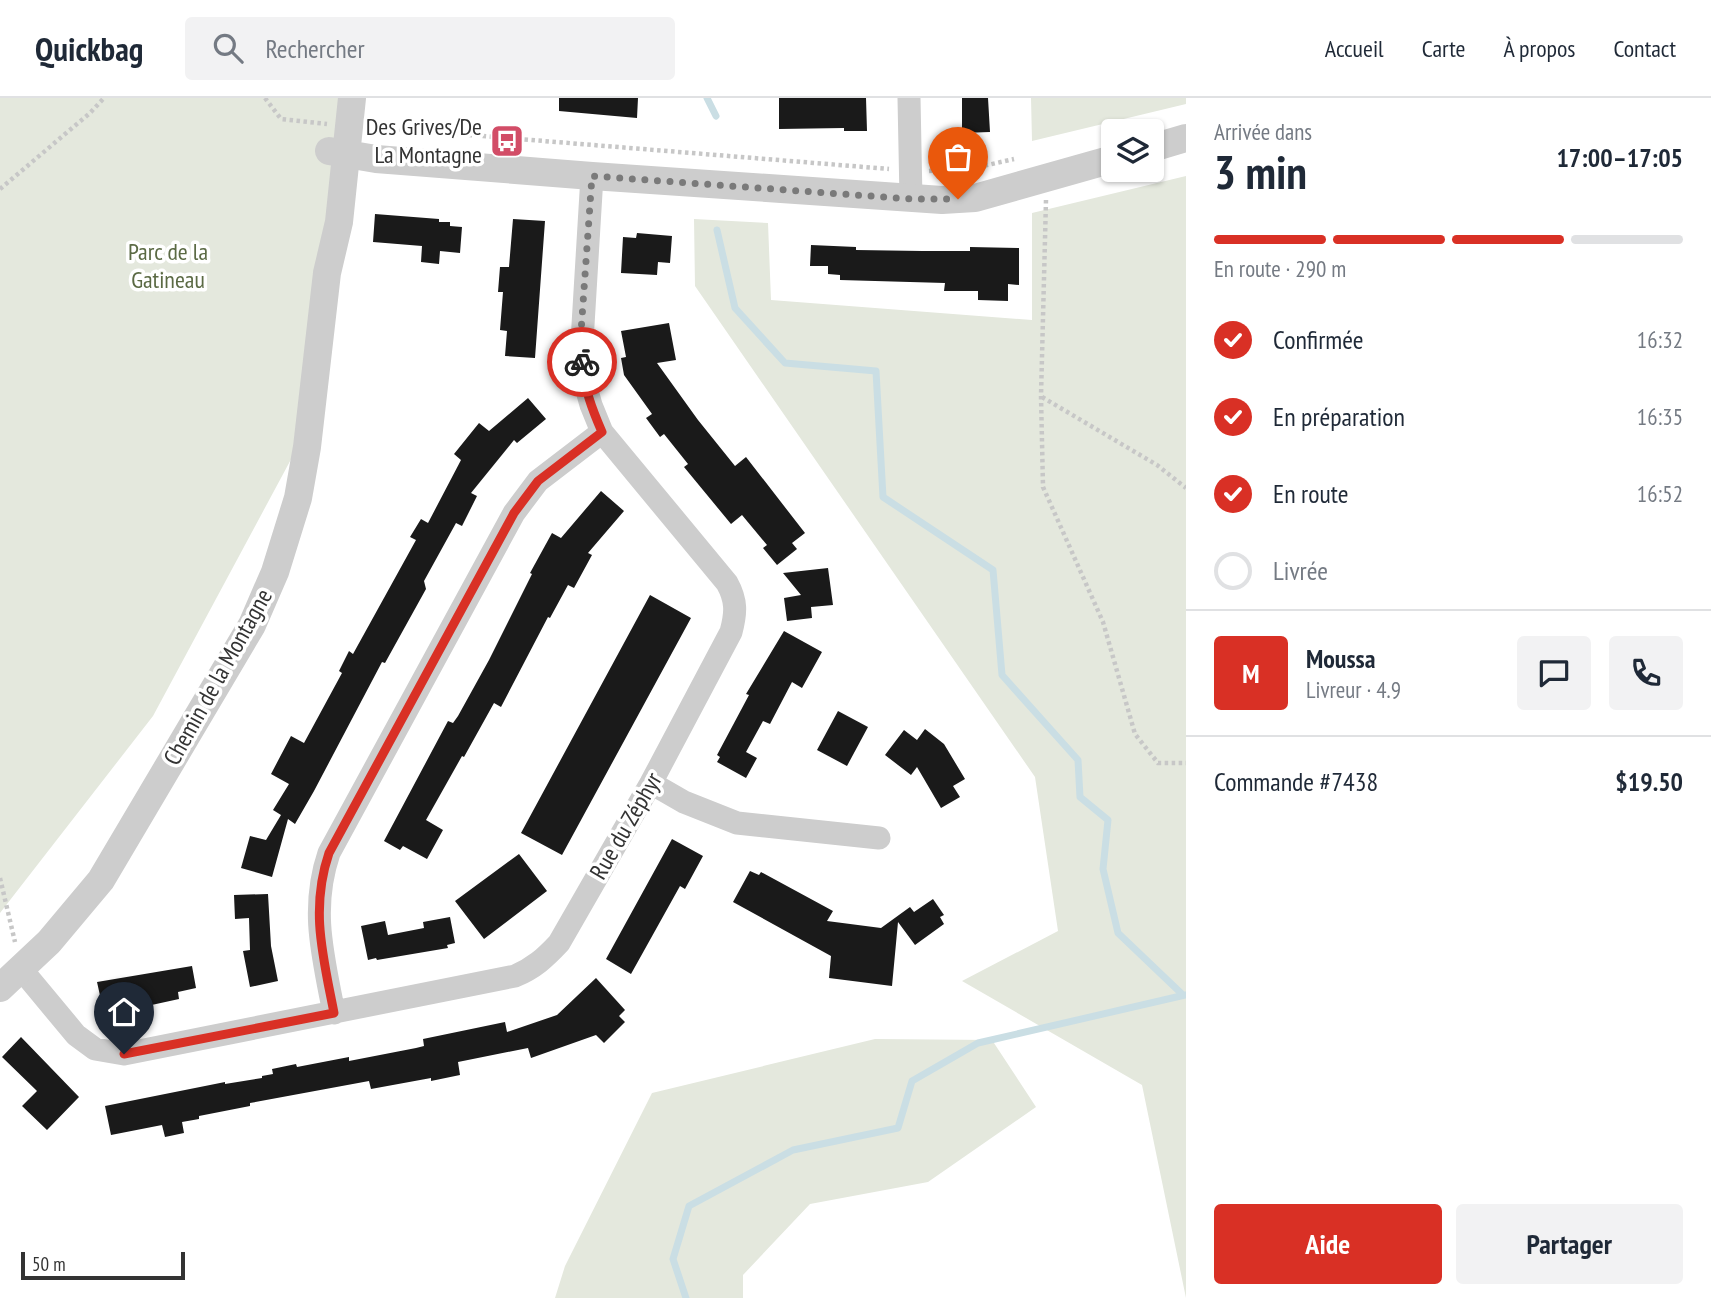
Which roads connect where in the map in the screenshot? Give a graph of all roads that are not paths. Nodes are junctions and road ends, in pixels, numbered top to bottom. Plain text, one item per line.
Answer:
1 (909, 98) edge
2 (340, 125) edge
3 (1186, 138) edge
4 (1164, 144) edge
5 (1101, 162) edge
6 (592, 176) junction
7 (911, 199) junction
8 (602, 432) junction
9 (650, 783) junction
10 (879, 838) dead end
11 (22, 970) junction
12 (0, 988) edge
13 (334, 1013) junction

1 - 7 street
2 - 6 street
2 - 11 street, Chemin de la Montagne
3 - 4 street
5 - 7 street
6 - 7 street
6 - 8 street, Rue du Zéphyr
8 - 9 street, Rue du Zéphyr
8 - 13 street
9 - 10 street
9 - 13 street, Rue du Zéphyr
11 - 12 street, Chemin de la Montagne
11 - 13 street, Rue du Zéphyr

